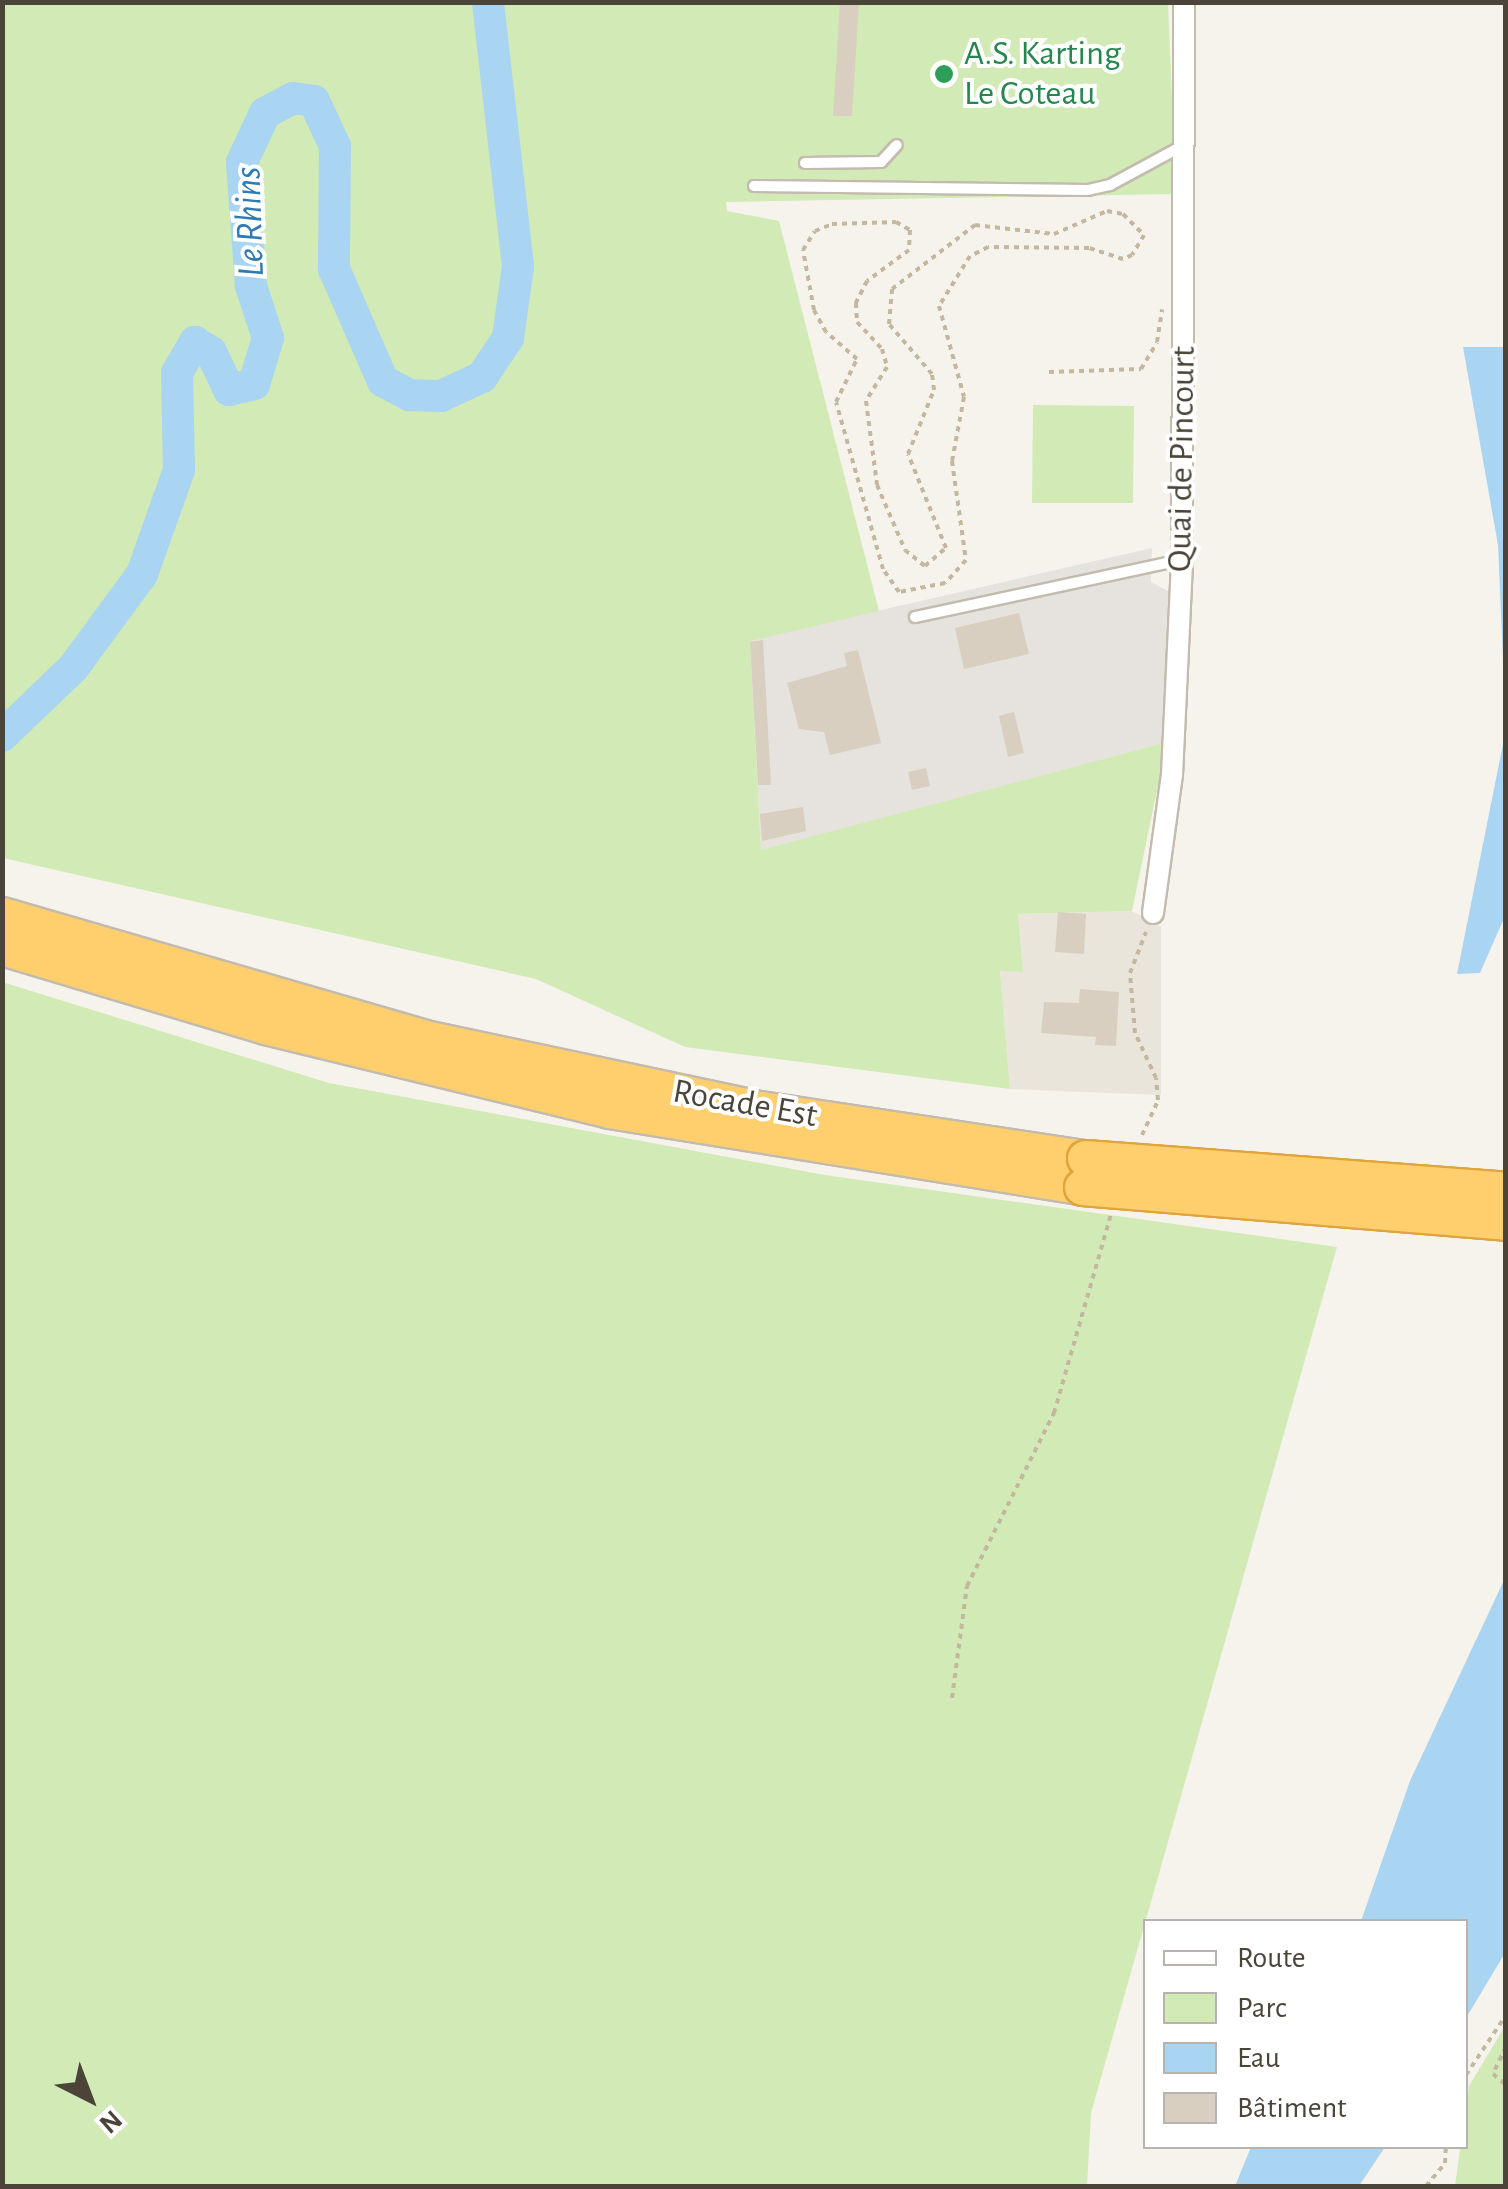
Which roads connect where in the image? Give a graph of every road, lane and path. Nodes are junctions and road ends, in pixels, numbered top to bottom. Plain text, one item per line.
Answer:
1 (1184, 2) edge
2 (897, 145) dead end
3 (1182, 146) junction
4 (805, 164) dead end
5 (754, 186) dead end
6 (1162, 307) dead end
7 (1048, 372) dead end
8 (964, 539) joint
9 (1182, 560) junction
10 (915, 617) dead end
11 (1153, 913) joint
12 (2, 915) edge
13 (2, 946) edge
14 (1142, 1137) dead end
15 (1084, 1172) junction
16 (1506, 1190) edge
17 (1112, 1208) dead end
18 (1506, 1222) edge
19 (952, 1698) dead end
20 (1506, 2015) edge
21 (1506, 2048) edge
22 (1468, 2072) edge
23 (1506, 2085) edge
24 (1446, 2149) edge
25 (1426, 2186) edge

1 - 3 street, Quai de Pincourt
2 - 4 lane
3 - 5 lane
3 - 9 street, Quai de Pincourt
6 - 7 path
8 - 8 path
9 - 10 lane
9 - 11 street, Quai de Pincourt
11 - 14 path
12 - 15 highway, Rocade Est
13 - 15 highway, Rocade Est
15 - 16 highway, Rocade Est, bridge
15 - 18 highway, Rocade Est, bridge
17 - 19 path
20 - 22 path
21 - 23 path
24 - 25 path

